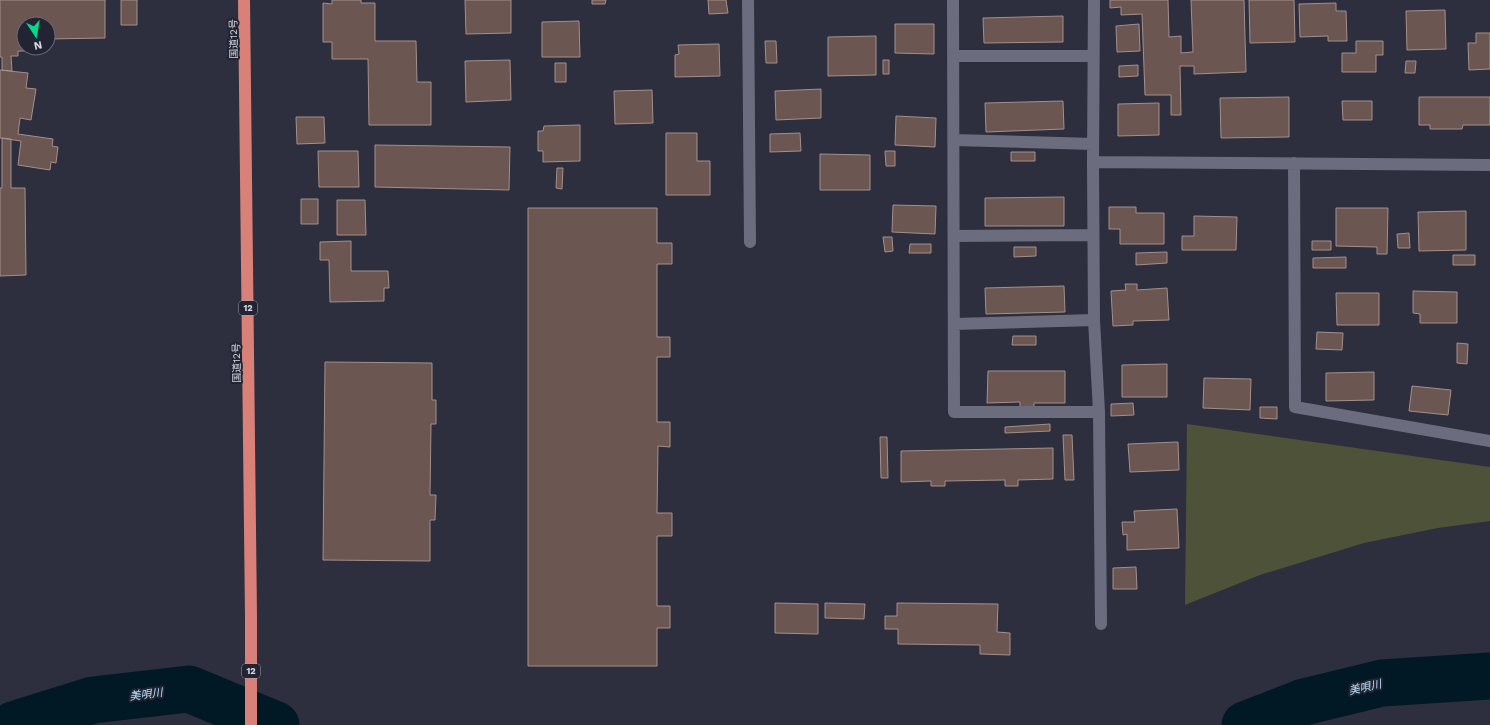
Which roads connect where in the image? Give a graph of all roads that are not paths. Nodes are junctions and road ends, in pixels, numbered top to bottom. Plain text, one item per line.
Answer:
1 (244, 0) edge
2 (748, 0) edge
3 (953, 0) edge
4 (1094, 0) edge
5 (953, 56) junction
6 (1093, 56) junction
7 (954, 140) junction
8 (1093, 144) junction
9 (1093, 162) junction
10 (1294, 163) junction
11 (1490, 165) edge
12 (1093, 235) junction
13 (954, 236) junction
14 (750, 242) dead end
15 (1094, 320) junction
16 (954, 324) junction
17 (1099, 412) junction
18 (1490, 441) edge
19 (1101, 624) dead end
20 (252, 725) edge

1 - 20 highway, 国道12号 / 12
2 - 14 street
3 - 5 street
4 - 6 street
5 - 6 street
5 - 7 street
6 - 8 street
7 - 8 street
7 - 13 street
8 - 9 street
9 - 10 street
9 - 12 street
10 - 11 street
10 - 18 street
12 - 13 street
12 - 15 street
13 - 16 street
15 - 16 street
15 - 17 street
16 - 17 street
17 - 19 street

